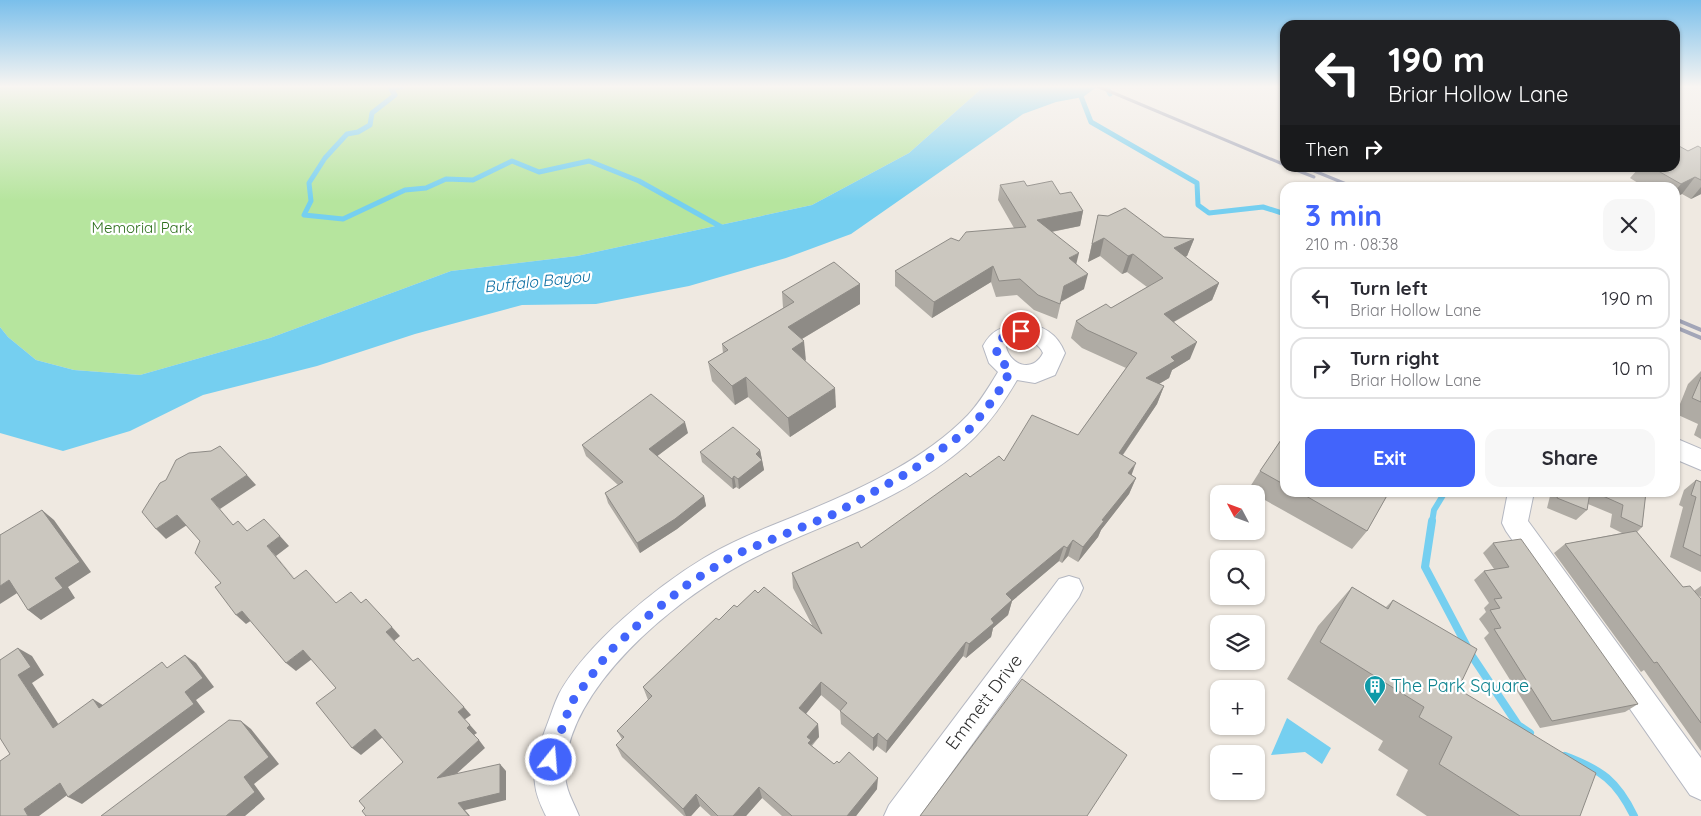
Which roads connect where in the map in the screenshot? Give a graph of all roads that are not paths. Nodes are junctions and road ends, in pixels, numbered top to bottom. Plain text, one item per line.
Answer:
1 (1011, 370) dead end
2 (1680, 450) edge
3 (1701, 460) edge
4 (1520, 497) edge
5 (1069, 588) dead end
6 (1701, 784) edge
7 (563, 816) edge
8 (900, 816) edge

1 - 7 street
2 - 3 street
4 - 6 street
5 - 8 street, Emmett Drive

